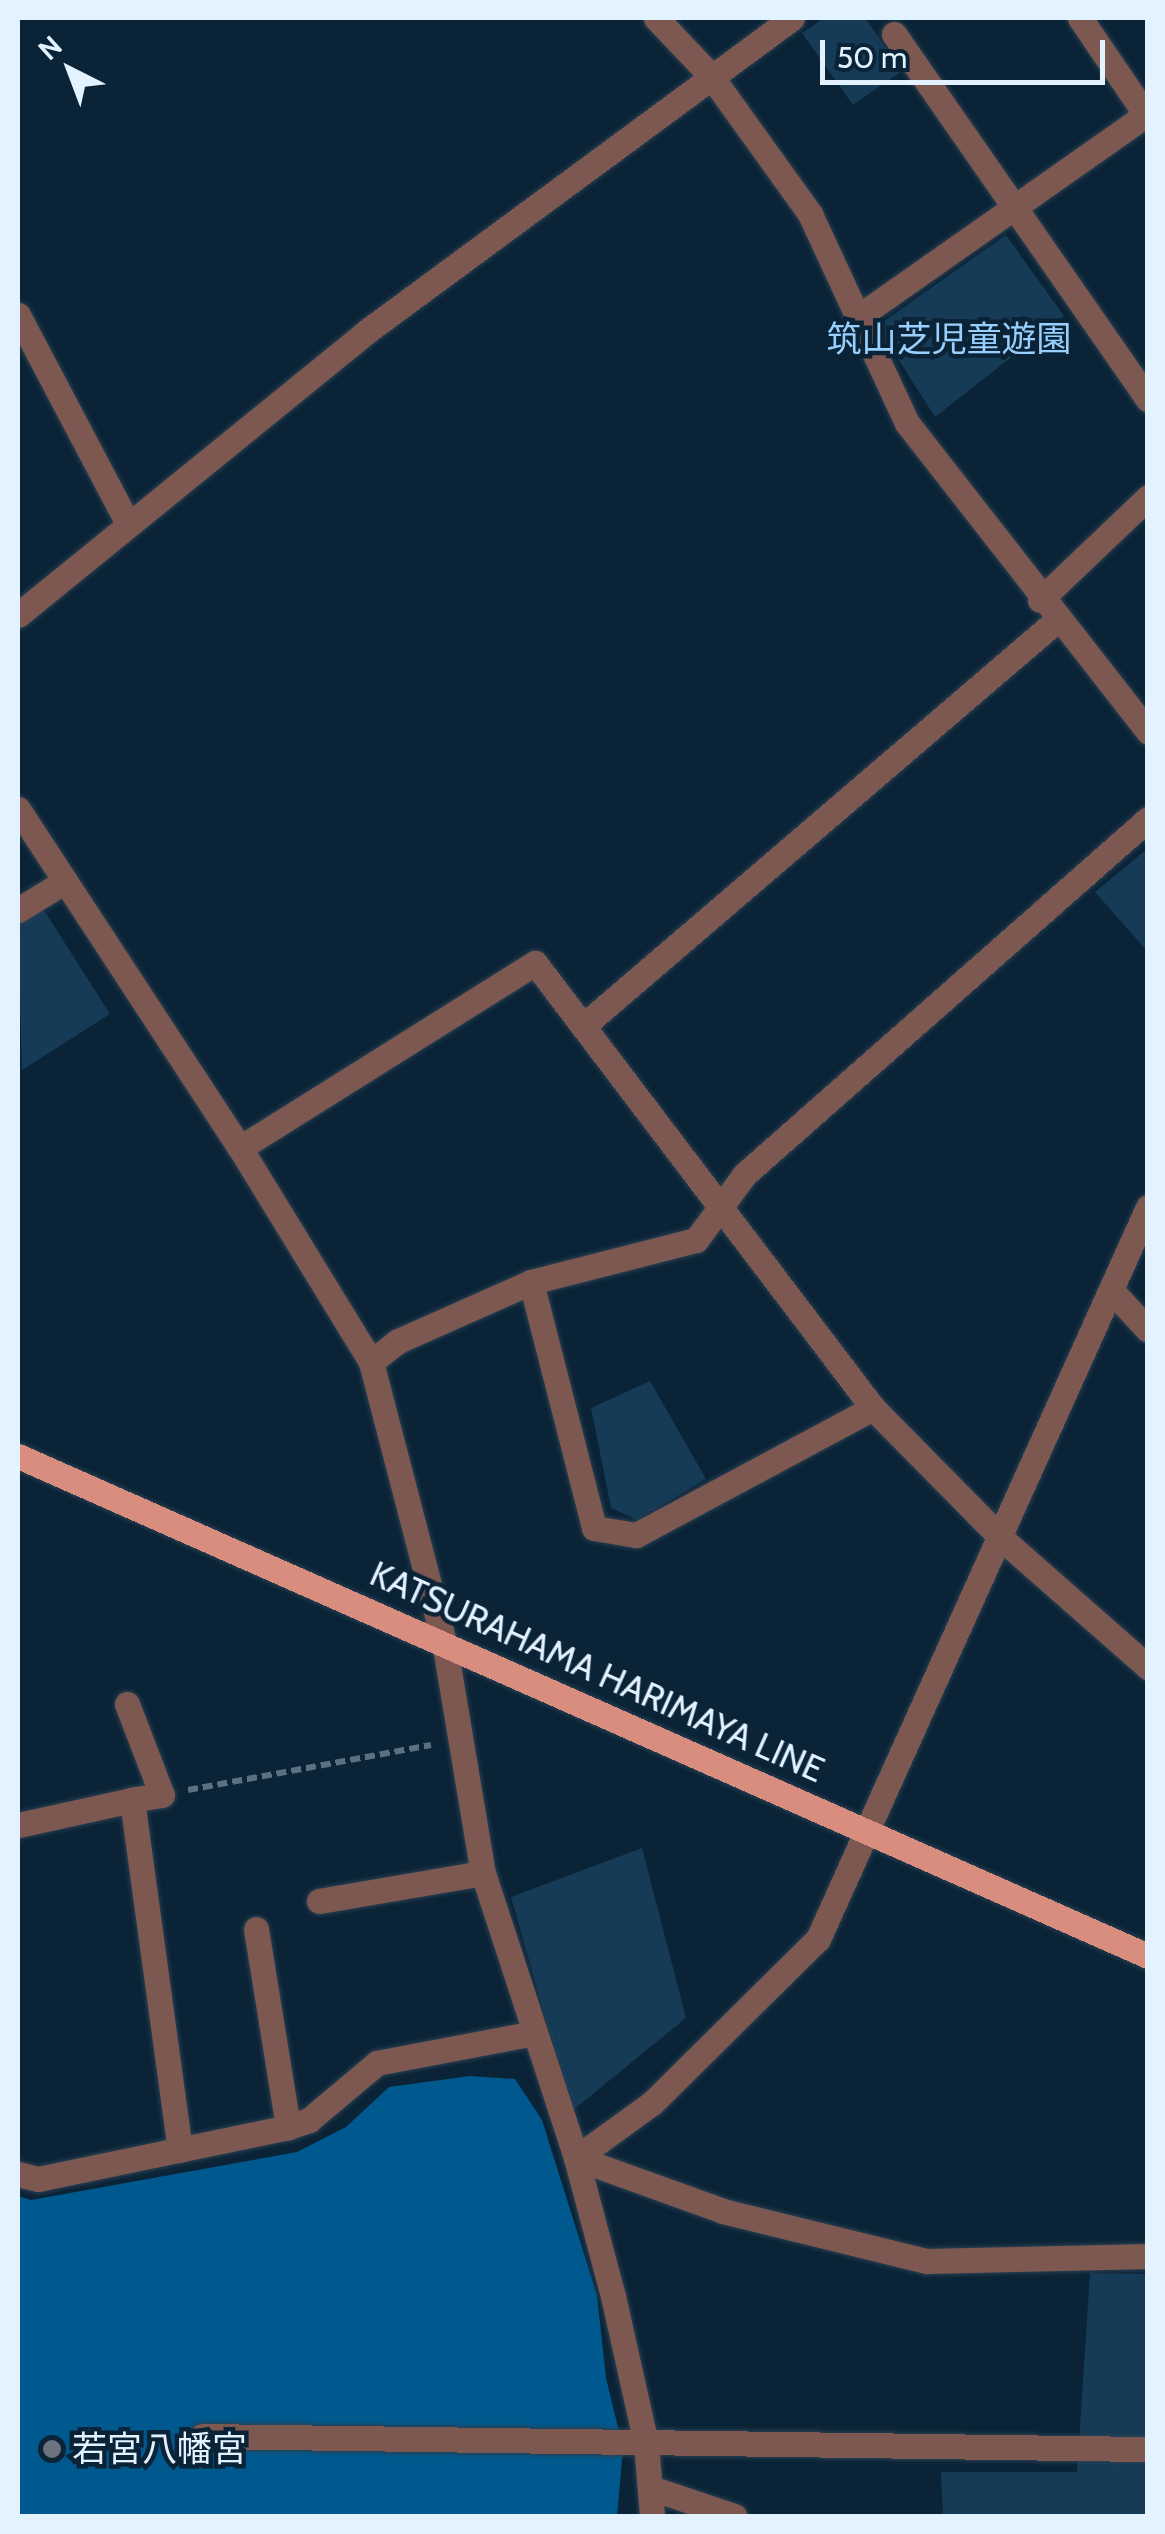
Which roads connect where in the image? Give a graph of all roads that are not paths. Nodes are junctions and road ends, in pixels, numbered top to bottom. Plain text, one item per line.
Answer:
1 (656, 18) edge
2 (792, 18) edge
3 (1080, 18) edge
4 (894, 34) dead end
5 (710, 76) junction
6 (1146, 116) edge
7 (1012, 211) junction
8 (18, 315) edge
9 (858, 317) junction
10 (1148, 400) edge
11 (1148, 497) edge
12 (127, 522) junction
13 (1040, 600) junction
14 (18, 615) edge
15 (1058, 620) junction
16 (1148, 732) edge
17 (18, 810) edge
18 (1148, 819) edge
19 (62, 883) junction
20 (18, 910) edge
21 (584, 1026) junction
22 (240, 1148) junction
23 (1148, 1207) edge
24 (721, 1208) junction
25 (531, 1282) junction
26 (1110, 1290) junction
27 (1148, 1330) edge
28 (371, 1362) junction
29 (873, 1408) junction
30 (18, 1456) edge
31 (1001, 1538) junction
32 (445, 1646) junction
33 (1148, 1667) edge
34 (127, 1704) dead end
35 (132, 1800) junction
36 (18, 1825) edge
37 (868, 1830) junction
38 (484, 1873) junction
39 (319, 1902) dead end
40 (256, 1928) dead end
41 (1148, 1956) edge
42 (535, 2033) junction
43 (288, 2127) junction
44 (180, 2150) junction
45 (576, 2158) junction
46 (18, 2174) edge
47 (1148, 2256) edge
48 (202, 2436) dead end
49 (646, 2444) junction
50 (1148, 2450) edge
51 (650, 2488) junction
52 (652, 2516) edge
53 (734, 2516) edge

1 - 5 street
2 - 5 street
3 - 6 street
4 - 7 street
5 - 9 street
5 - 12 street
6 - 7 street
7 - 9 street
7 - 10 street
8 - 12 street
9 - 13 street
11 - 13 street
12 - 14 street
13 - 15 street
15 - 16 street
15 - 21 street
17 - 19 street
18 - 24 street
19 - 20 street
19 - 22 street
21 - 22 street
21 - 24 street
22 - 28 street
23 - 26 street
24 - 25 street
24 - 29 street
25 - 28 street
25 - 29 street
26 - 27 street
26 - 31 street
28 - 32 street
29 - 31 street
30 - 32 main road, KATSURAHAMA HARIMAYA LINE
31 - 33 street
31 - 37 street
32 - 37 main road, KATSURAHAMA HARIMAYA LINE
32 - 38 street
34 - 35 street
35 - 36 street
35 - 44 street
37 - 41 main road, KATSURAHAMA HARIMAYA LINE
37 - 45 street
38 - 39 street
38 - 42 street
40 - 43 street
42 - 43 street
42 - 45 street
43 - 44 street
44 - 46 street
45 - 47 street
45 - 49 street
48 - 49 street
49 - 50 street
49 - 51 street
51 - 52 street
51 - 53 street

